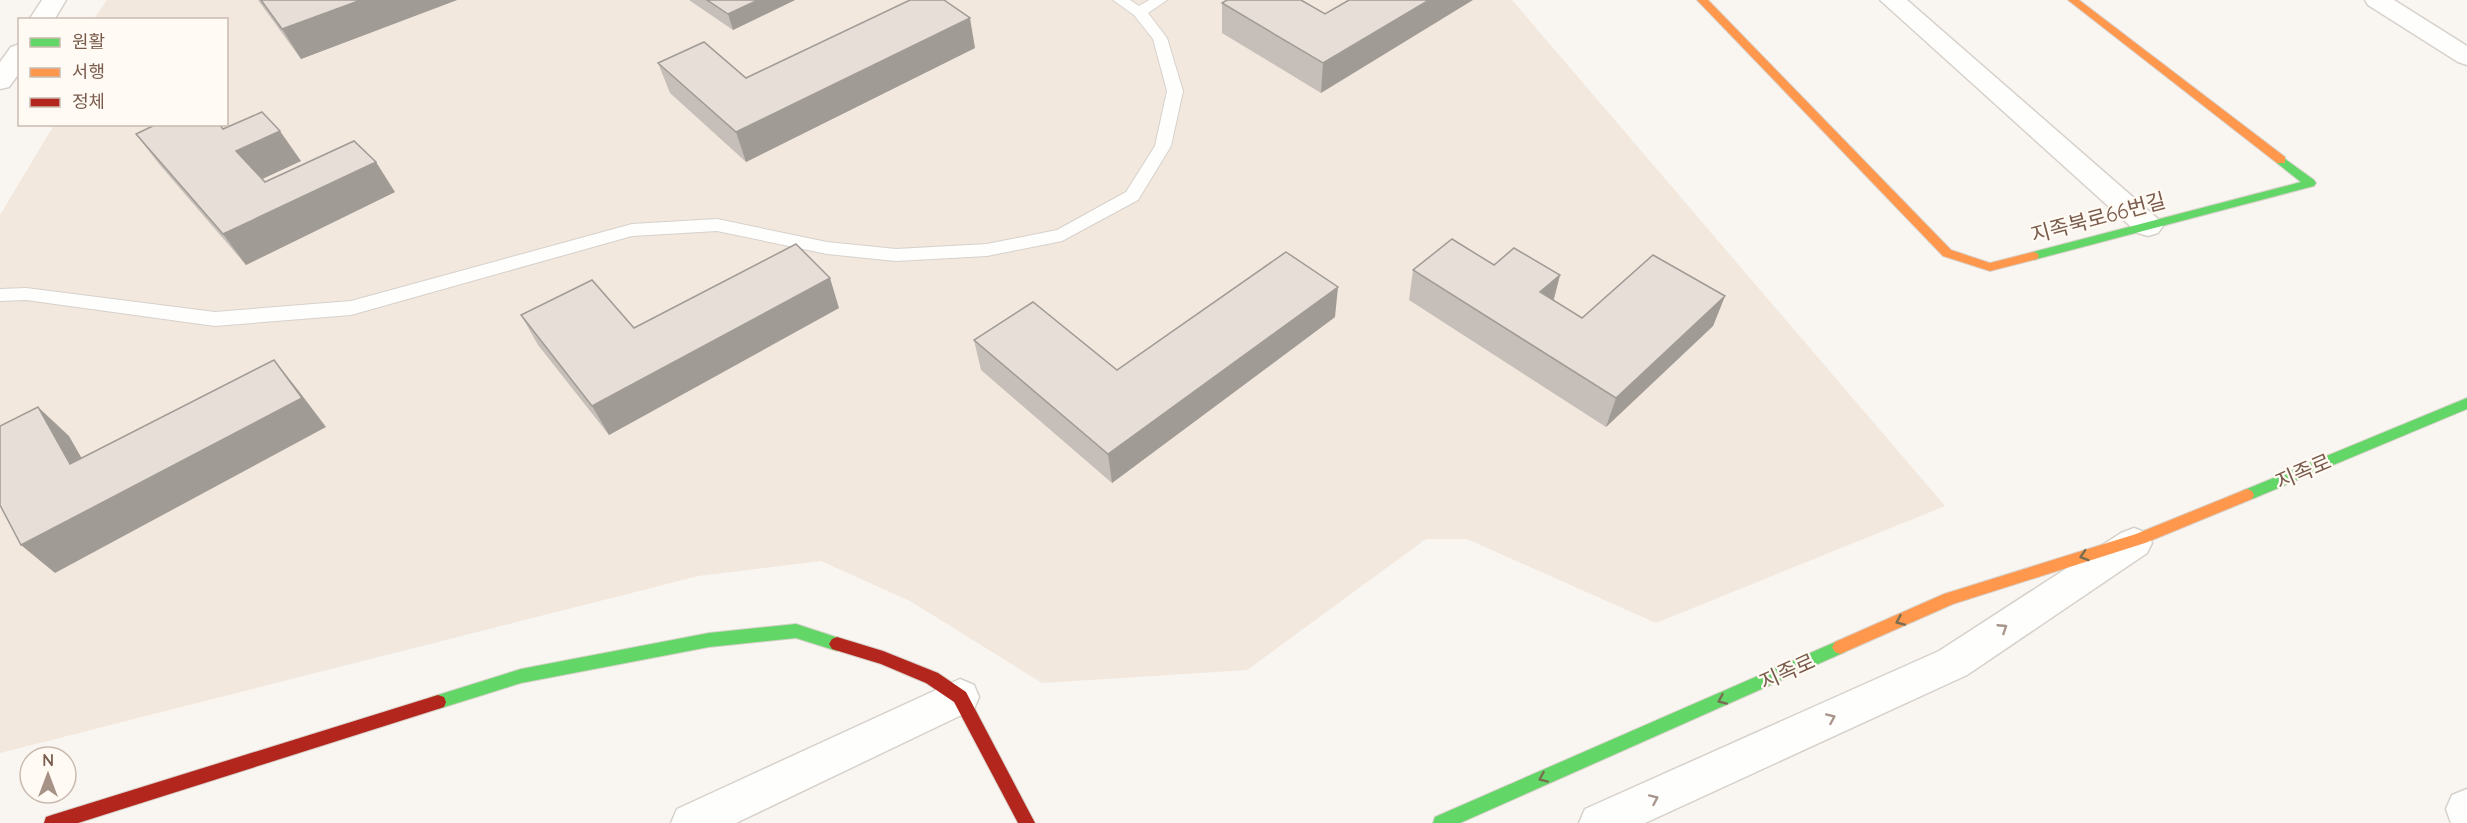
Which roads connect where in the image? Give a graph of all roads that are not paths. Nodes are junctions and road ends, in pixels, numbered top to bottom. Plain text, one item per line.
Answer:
1 (54, 0) edge
2 (1120, 0) edge
3 (1160, 0) edge
4 (1702, 0) edge
5 (1892, 0) edge
6 (2073, 0) edge
7 (2377, 0) edge
8 (1139, 12) junction
9 (42, 18) edge
10 (18, 55) edge
11 (2467, 57) edge
12 (0, 81) edge
13 (2148, 226) junction
14 (0, 295) edge
15 (2467, 403) edge
16 (2140, 539) junction
17 (960, 697) junction
18 (52, 823) edge
19 (692, 823) edge
20 (1027, 823) edge
21 (1441, 823) edge
22 (1600, 823) edge

1 - 9 street
2 - 8 lane
3 - 8 lane
4 - 13 street, 지족북로66번길
5 - 13 street
6 - 13 street, 지족북로66번길
7 - 11 street
8 - 14 lane
10 - 12 street
15 - 16 street, 지족로
16 -> 21 street, 지족로
22 -> 16 street, 지족로
17 - 18 street
17 - 19 street
17 - 20 street

